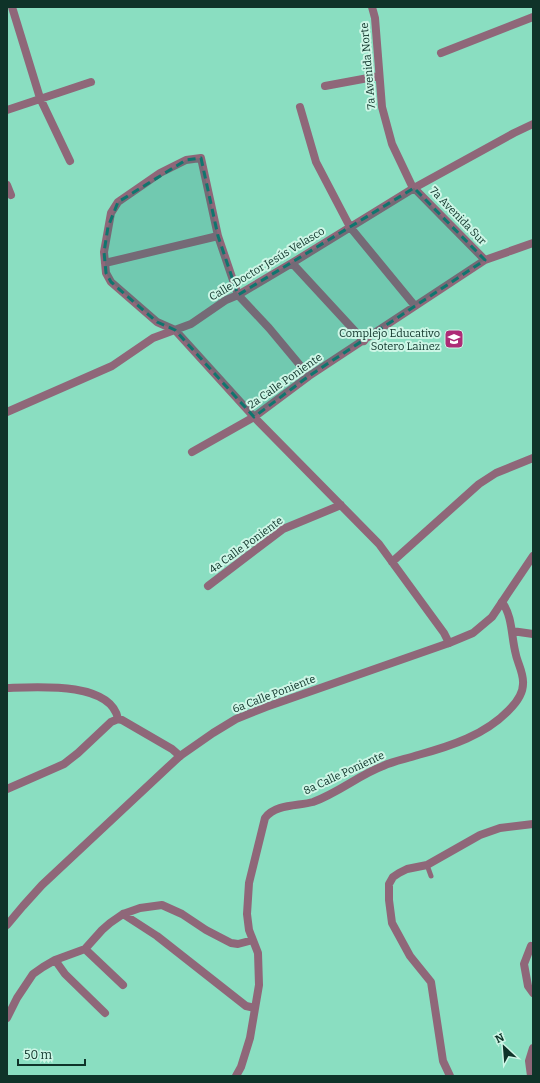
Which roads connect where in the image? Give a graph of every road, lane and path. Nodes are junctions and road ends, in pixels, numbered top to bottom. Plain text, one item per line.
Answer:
1 (12, 7) edge
2 (372, 7) edge
3 (533, 17) edge
4 (441, 53) dead end
5 (379, 76) junction
6 (91, 82) dead end
7 (325, 86) dead end
8 (40, 98) junction
9 (300, 107) dead end
10 (7, 110) edge
11 (533, 124) edge
12 (70, 161) dead end
13 (7, 185) edge
14 (414, 188) junction
15 (11, 195) dead end
16 (350, 227) junction
17 (218, 236) junction
18 (533, 243) edge
19 (485, 260) junction
20 (105, 263) junction
21 (292, 263) junction
22 (238, 295) junction
23 (415, 306) junction
24 (175, 330) junction
25 (364, 341) junction
26 (309, 376) junction
27 (7, 412) edge
28 (254, 417) junction
29 (192, 452) dead end
30 (533, 458) edge
31 (341, 505) junction
32 (533, 556) edge
33 (392, 562) junction
34 (208, 586) dead end
35 (502, 602) junction
36 (512, 631) junction
37 (533, 634) edge
38 (449, 643) junction
39 (7, 688) edge
40 (118, 718) junction
41 (180, 756) junction
42 (7, 789) edge
43 (533, 824) edge
44 (427, 865) junction
45 (431, 876) dead end
46 (123, 914) junction
47 (7, 925) edge
48 (253, 940) junction
49 (531, 946) dead end
50 (85, 949) junction
51 (55, 960) junction
52 (123, 985) dead end
53 (533, 993) edge
54 (254, 1008) junction
55 (105, 1013) dead end
56 (7, 1018) edge
57 (533, 1048) edge
58 (236, 1076) edge
59 (450, 1076) edge
60 (531, 1076) edge

1 - 8 street
2 - 5 street, 7a Avenida Norte
3 - 4 street
5 - 7 street
5 - 14 street, 7a Avenida Norte
6 - 8 street
8 - 10 street
8 - 12 street
9 - 16 street
11 - 14 street, Calle Doctor Jesús Velasco
13 - 15 street
14 - 16 street, Calle Doctor Jesús Velasco
14 - 19 street, 7a Avenida Sur
16 - 21 street, Calle Doctor Jesús Velasco
16 - 23 street
17 - 20 street
17 - 20 street
17 - 22 street
18 - 19 street, 2a Calle Poniente
19 - 23 street, 2a Calle Poniente
20 - 24 street
21 - 22 street, Calle Doctor Jesús Velasco
21 - 25 street
22 - 24 street, Calle Doctor Jesús Velasco
22 - 26 street
23 - 25 street, 2a Calle Poniente
24 - 27 street, Calle Doctor Jesús Velasco
24 - 28 street
25 - 26 street, 2a Calle Poniente
26 - 28 street, 2a Calle Poniente
28 - 29 street, 2a Calle Poniente
28 - 31 street
30 - 33 street
31 - 33 street
31 - 34 street, 4a Calle Poniente
32 - 35 street, 6a Calle Poniente
33 - 38 street
35 - 36 street, 8a Calle Poniente
35 - 38 street, 6a Calle Poniente
36 - 37 street
36 - 48 street, 8a Calle Poniente
38 - 41 street, 6a Calle Poniente
39 - 40 street
40 - 41 street
40 - 42 street
41 - 47 street, 6a Calle Poniente
43 - 44 street
44 - 45 lane
44 - 59 street
46 - 48 street
46 - 50 street
46 - 54 street
48 - 54 street, 8a Calle Poniente
49 - 53 street
50 - 51 street
50 - 52 street
51 - 55 street
51 - 56 street
54 - 58 street, 8a Calle Poniente
57 - 60 street

